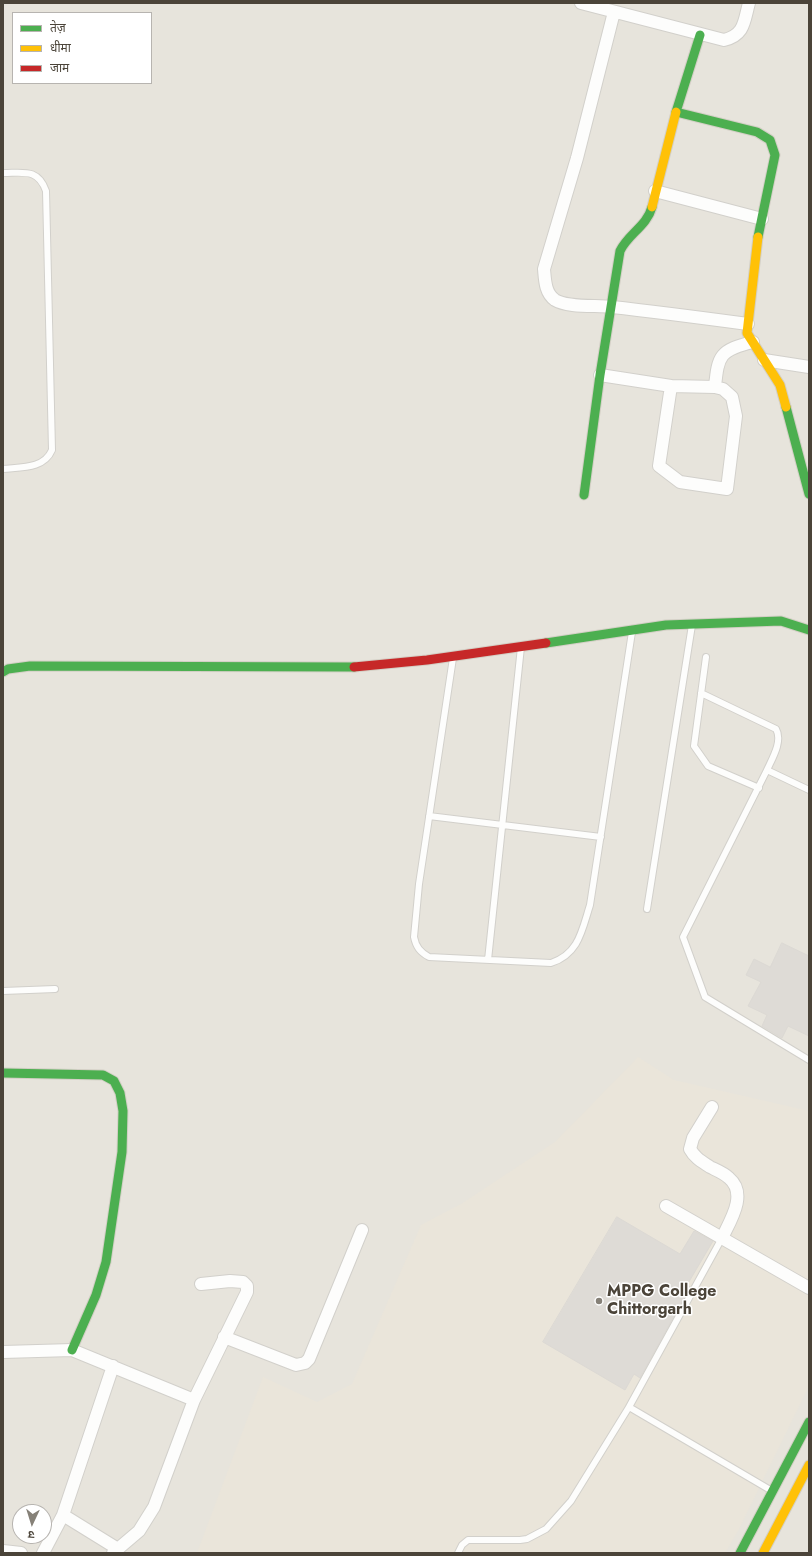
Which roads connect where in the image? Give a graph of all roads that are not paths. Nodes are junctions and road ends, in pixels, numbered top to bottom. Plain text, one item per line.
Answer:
1 (581, 3) edge
2 (749, 3) edge
3 (614, 12) junction
4 (700, 34) junction
5 (676, 112) junction
6 (3, 173) edge
7 (655, 191) junction
8 (762, 219) junction
9 (611, 307) junction
10 (748, 324) junction
11 (753, 342) junction
12 (764, 360) junction
13 (809, 367) edge
14 (600, 375) junction
15 (671, 386) junction
16 (715, 387) junction
17 (3, 469) edge
18 (807, 481) edge
19 (809, 494) edge
20 (584, 495) dead end
21 (693, 624) junction
22 (632, 630) junction
23 (809, 630) edge
24 (521, 646) junction
25 (453, 656) junction
26 (706, 657) dead end
27 (3, 672) edge
28 (701, 693) junction
29 (767, 770) junction
30 (759, 788) junction
31 (809, 790) edge
32 (430, 816) junction
33 (502, 825) junction
34 (601, 837) junction
35 (647, 909) dead end
36 (488, 960) junction
37 (55, 989) dead end
38 (3, 991) edge
39 (809, 1060) edge
40 (3, 1073) edge
41 (712, 1108) dead end
42 (666, 1206) dead end
43 (362, 1230) dead end
44 (722, 1238) junction
45 (201, 1284) dead end
46 (809, 1288) edge
47 (224, 1337) junction
48 (72, 1350) junction
49 (3, 1352) edge
50 (113, 1366) junction
51 (194, 1400) junction
52 (629, 1407) junction
53 (809, 1422) edge
54 (809, 1465) edge
55 (773, 1492) junction
56 (63, 1515) junction
57 (115, 1551) edge
58 (5, 1552) edge
59 (21, 1553) edge
60 (43, 1553) edge
61 (458, 1553) edge
62 (740, 1553) edge
63 (763, 1553) edge

1 - 3 street
2 - 4 street
3 - 4 street
3 - 9 street
4 - 5 street
5 - 7 street
5 - 8 street
6 - 17 lane
7 - 8 street
7 - 9 street
8 - 10 street
9 - 10 street
9 - 14 street
10 - 11 street
11 - 12 street
11 - 16 street
12 - 13 street
12 - 18 street
14 - 15 street
14 - 20 street
15 - 16 street
15 - 16 street
18 - 19 street
21 - 22 street
21 - 23 street
21 - 35 lane
22 - 24 street
22 - 34 lane
24 - 25 street
24 - 33 lane
25 - 27 street
25 - 32 lane
26 - 28 lane
28 - 29 lane
28 - 30 lane
29 - 30 lane
29 - 31 lane
30 - 39 lane
32 - 33 lane
32 - 36 lane
33 - 34 lane
33 - 36 lane
34 - 36 lane
37 - 38 lane
40 - 48 street
41 - 44 street
42 - 44 street
43 - 47 street
44 - 46 street
44 - 52 lane
45 - 47 street
47 - 51 street
48 - 49 street
48 - 50 street
50 - 51 street
50 - 56 street
51 - 57 street
52 - 55 lane
52 - 61 lane
53 - 55 street
54 - 63 street
55 - 62 street
56 - 57 street
56 - 60 street
58 - 59 street

